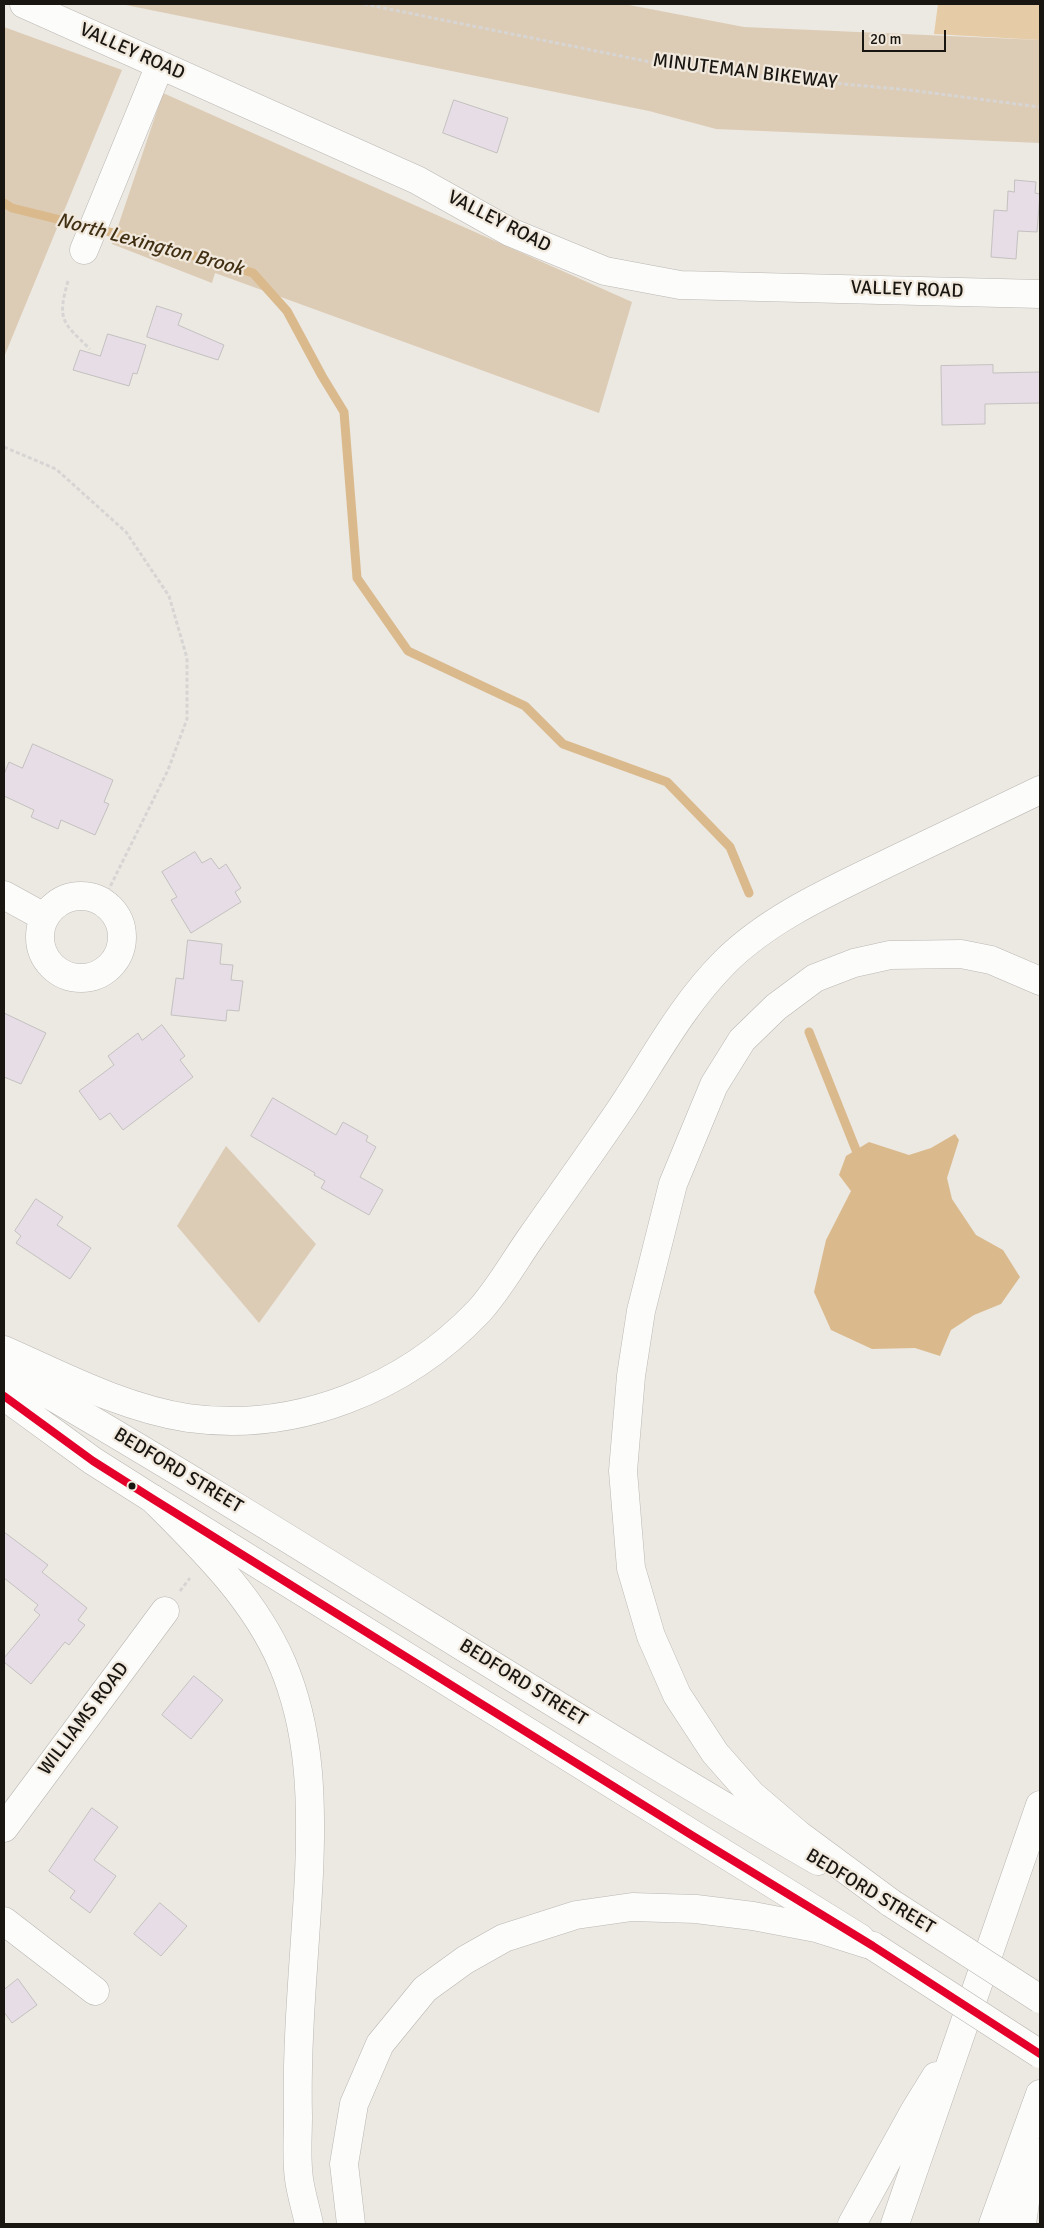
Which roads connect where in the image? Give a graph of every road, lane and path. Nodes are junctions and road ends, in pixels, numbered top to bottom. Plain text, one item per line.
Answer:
1 (24, 4) edge
2 (364, 4) edge
3 (160, 65) junction
4 (1040, 108) edge
5 (84, 250) dead end
6 (68, 281) dead end
7 (1040, 294) edge
8 (90, 349) dead end
9 (4, 447) edge
10 (1040, 790) edge
11 (4, 895) edge
12 (102, 902) junction
13 (44, 917) junction
14 (1040, 981) edge
15 (4, 1350) edge
16 (4, 1371) edge
17 (4, 1396) edge
18 (153, 1499) junction
19 (165, 1611) dead end
20 (1040, 1805) edge
21 (4, 1828) edge
22 (891, 1903) junction
23 (4, 1921) edge
24 (873, 1946) junction
25 (95, 1992) dead end
26 (1040, 1999) edge
27 (961, 2036) junction
28 (1040, 2054) edge
29 (1039, 2098) edge
30 (309, 2224) edge
31 (351, 2224) edge
32 (852, 2224) edge
33 (895, 2224) edge
34 (993, 2224) edge
35 (1022, 2224) edge

1 - 3 main road, VALLEY ROAD
2 - 4 path, MINUTEMAN BIKEWAY
3 - 5 main road
3 - 7 main road, VALLEY ROAD
6 - 8 path
9 - 12 path
10 - 15 main road
11 - 13 main road
12 - 13 main road
12 - 13 main road
14 - 22 main road
16 - 22 main road, BEDFORD STREET
17 - 18 main road, BEDFORD STREET
18 - 24 main road, BEDFORD STREET
18 - 30 main road
19 - 21 main road, WILLIAMS ROAD
20 - 27 main road
22 - 26 main road, BEDFORD STREET, bridge
23 - 25 main road
24 - 28 main road, BEDFORD STREET, bridge
24 - 31 main road
27 - 32 main road
27 - 33 main road
29 - 34 main road
29 - 35 main road

